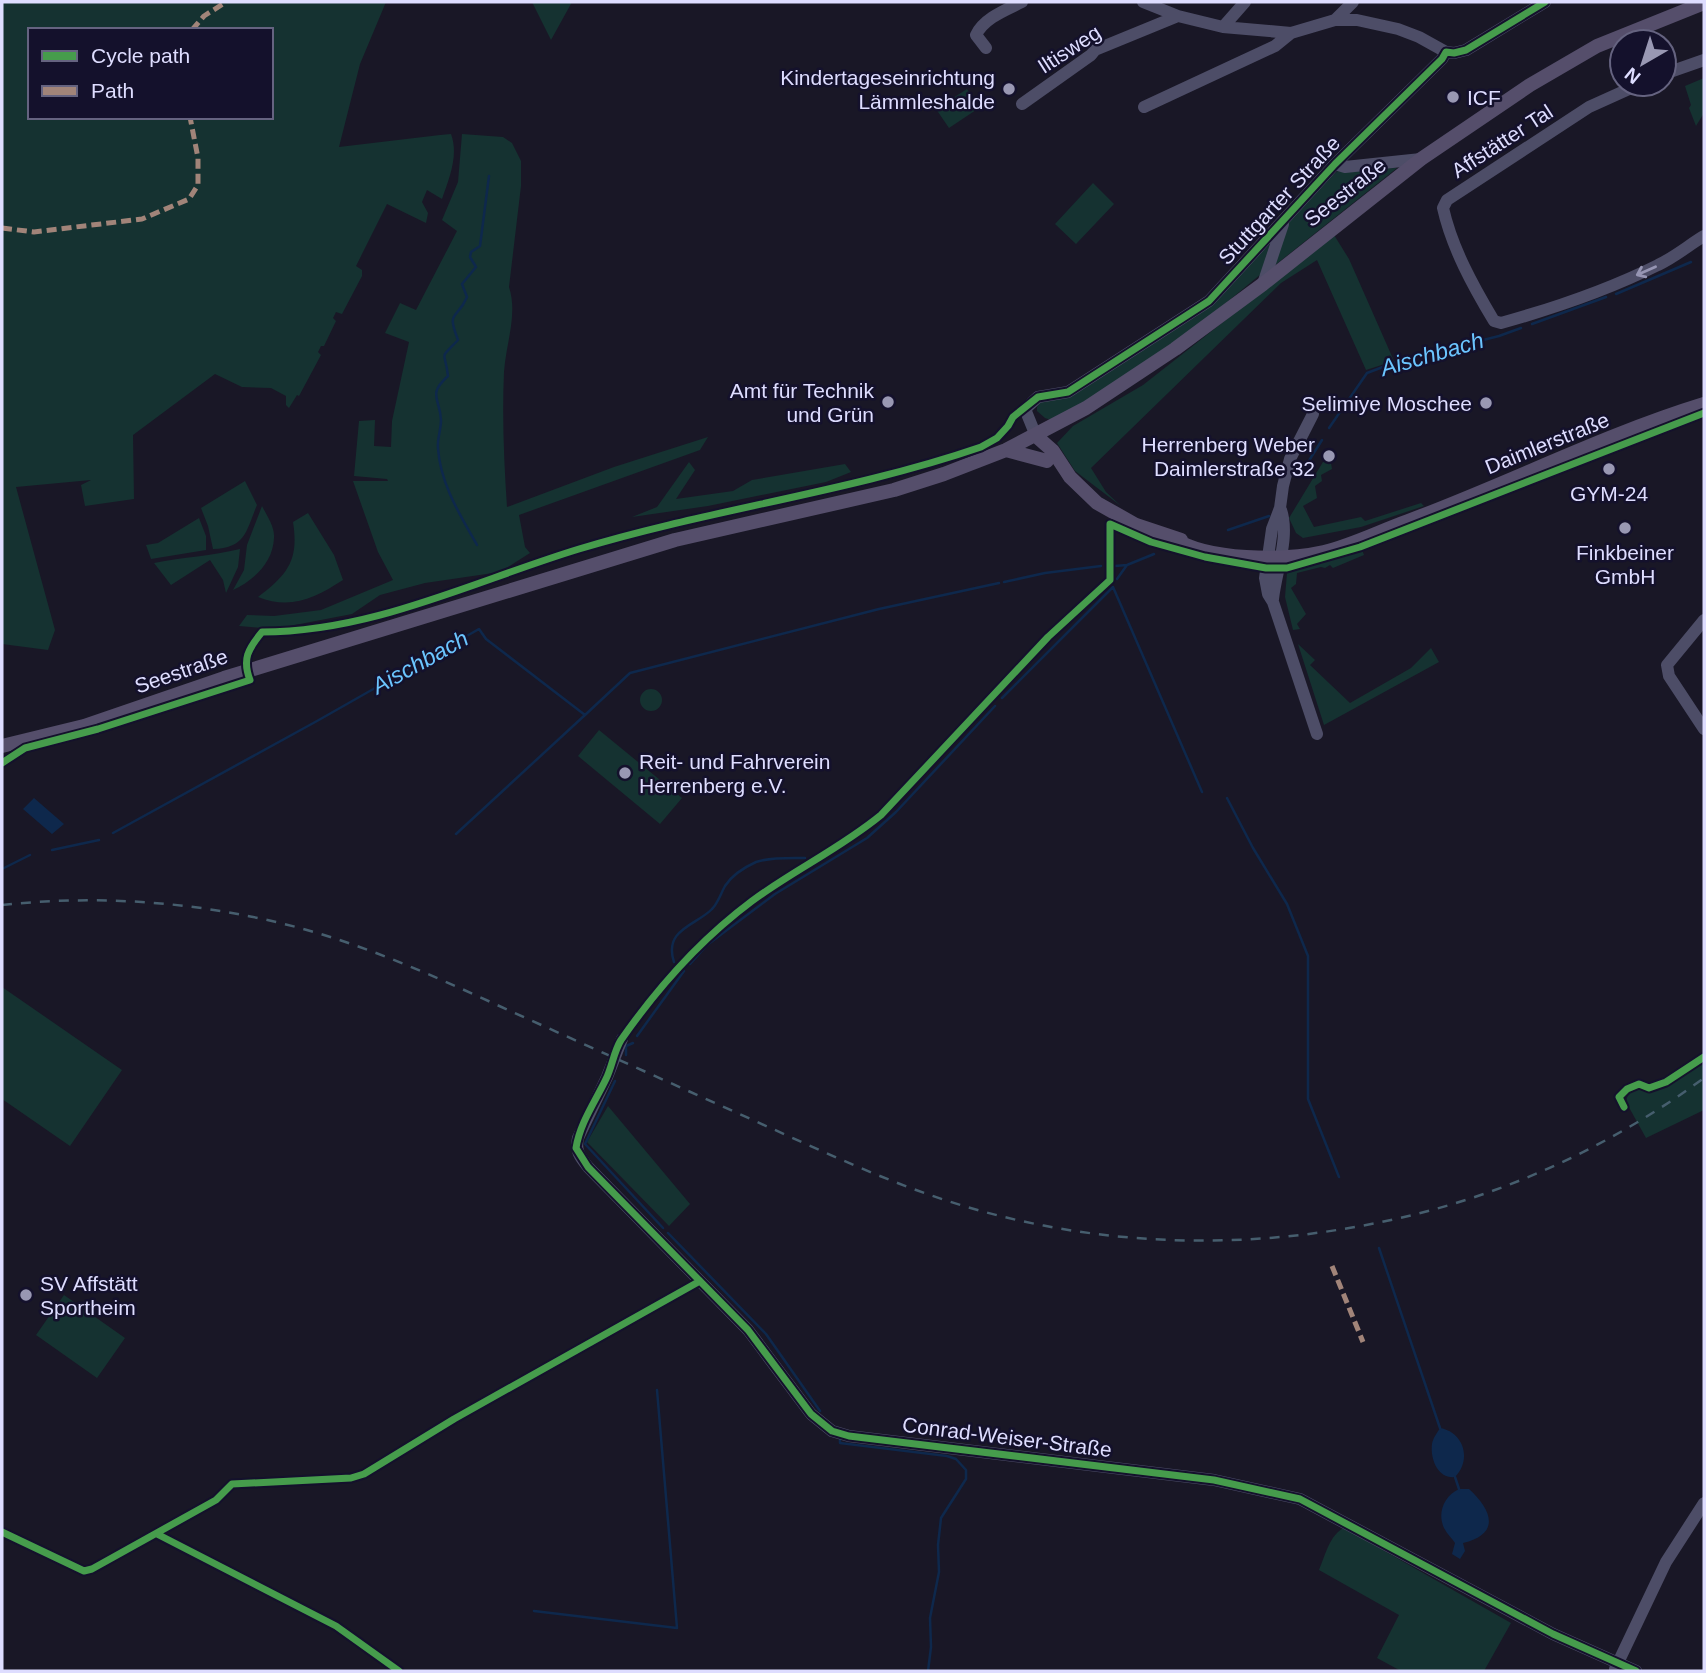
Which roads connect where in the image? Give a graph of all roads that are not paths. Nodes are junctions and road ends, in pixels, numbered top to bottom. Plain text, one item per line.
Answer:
1 (1022, 2) edge
2 (1143, 2) edge
3 (1244, 2) edge
4 (1353, 2) edge
5 (1545, 2) edge
6 (1704, 3) edge
7 (1178, 16) junction
8 (1335, 20) junction
9 (1223, 27) junction
10 (1291, 33) junction
11 (986, 48) dead end
12 (1446, 52) junction
13 (1704, 60) edge
14 (1678, 69) edge
15 (1609, 98) edge
16 (1021, 104) dead end
17 (1144, 107) dead end
18 (1421, 159) junction
19 (1335, 164) junction
20 (1284, 220) junction
21 (1704, 236) edge
22 (1263, 284) junction
23 (1704, 404) edge
24 (1313, 414) dead end
25 (1060, 423) junction
26 (1036, 436) junction
27 (1006, 450) junction
28 (1050, 456) junction
29 (1275, 553) junction
30 (1704, 620) edge
31 (1704, 729) edge
32 (1317, 734) dead end
33 (2, 746) edge
34 (622, 1039) dead end
35 (1704, 1503) edge
36 (1616, 1667) edge
37 (1636, 1671) edge

1 - 11 street
2 - 7 street
3 - 9 street
4 - 8 street
5 - 12 street
6 - 18 main road, Seestraße
7 - 9 street
7 - 16 street, Iltisweg
8 - 10 street
8 - 12 street
9 - 10 street
10 - 17 street
12 - 19 street, Stuttgarter Straße
13 - 14 street
21 -> 15 street, Affstätter Tal
18 - 19 street, Seestraße
18 - 22 main road, Seestraße
19 - 20 street, Stuttgarter Straße
20 - 22 street, Seestraße
20 - 26 street, Stuttgarter Straße
22 - 25 main road, Seestraße
23 - 29 main road, Daimlerstraße
24 - 29 street
25 - 26 main road, Seestraße
25 - 28 main road
26 - 27 main road, Seestraße
26 - 28 main road, Daimlerstraße
27 - 28 main road
27 - 33 main road, Seestraße
28 - 29 main road, Daimlerstraße
29 - 32 street
30 - 31 street
34 - 36 street, Conrad-Weiser-Straße
35 - 36 street
36 - 37 street, Conrad-Weiser-Straße

